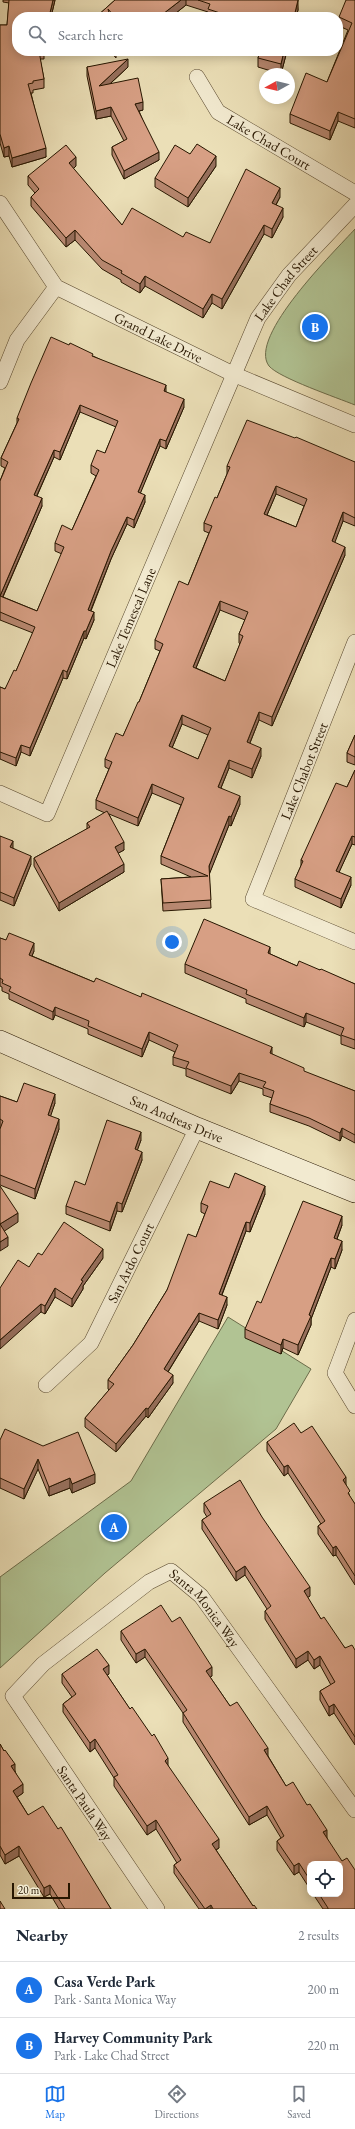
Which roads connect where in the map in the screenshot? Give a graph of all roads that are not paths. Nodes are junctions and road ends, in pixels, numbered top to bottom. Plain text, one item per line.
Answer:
1 (197, 77) dead end
2 (355, 193) edge
3 (0, 203) edge
4 (355, 205) edge
5 (56, 286) junction
6 (233, 374) junction
7 (0, 382) edge
8 (355, 425) edge
9 (355, 642) edge
10 (0, 793) edge
11 (355, 942) edge
12 (0, 1041) edge
13 (197, 1128) junction
14 (355, 1192) edge
15 (355, 1320) edge
16 (46, 1385) dead end
17 (355, 1406) edge
18 (14, 1696) joint
19 (355, 1810) edge
20 (157, 1909) edge

1 - 2 street, Lake Chad Court
3 - 5 street, Grand Lake Drive
4 - 6 street, Lake Chad Street
5 - 6 street, Grand Lake Drive
5 - 7 street
6 - 8 street, Grand Lake Drive
6 - 10 street, Lake Temescal Lane
9 - 11 street, Lake Chabot Street
12 - 13 street, San Andreas Drive
13 - 14 street, San Andreas Drive
13 - 16 street, San Ardo Court
15 - 17 street
18 - 19 street, Santa Monica Way
18 - 20 street, Santa Paula Way

